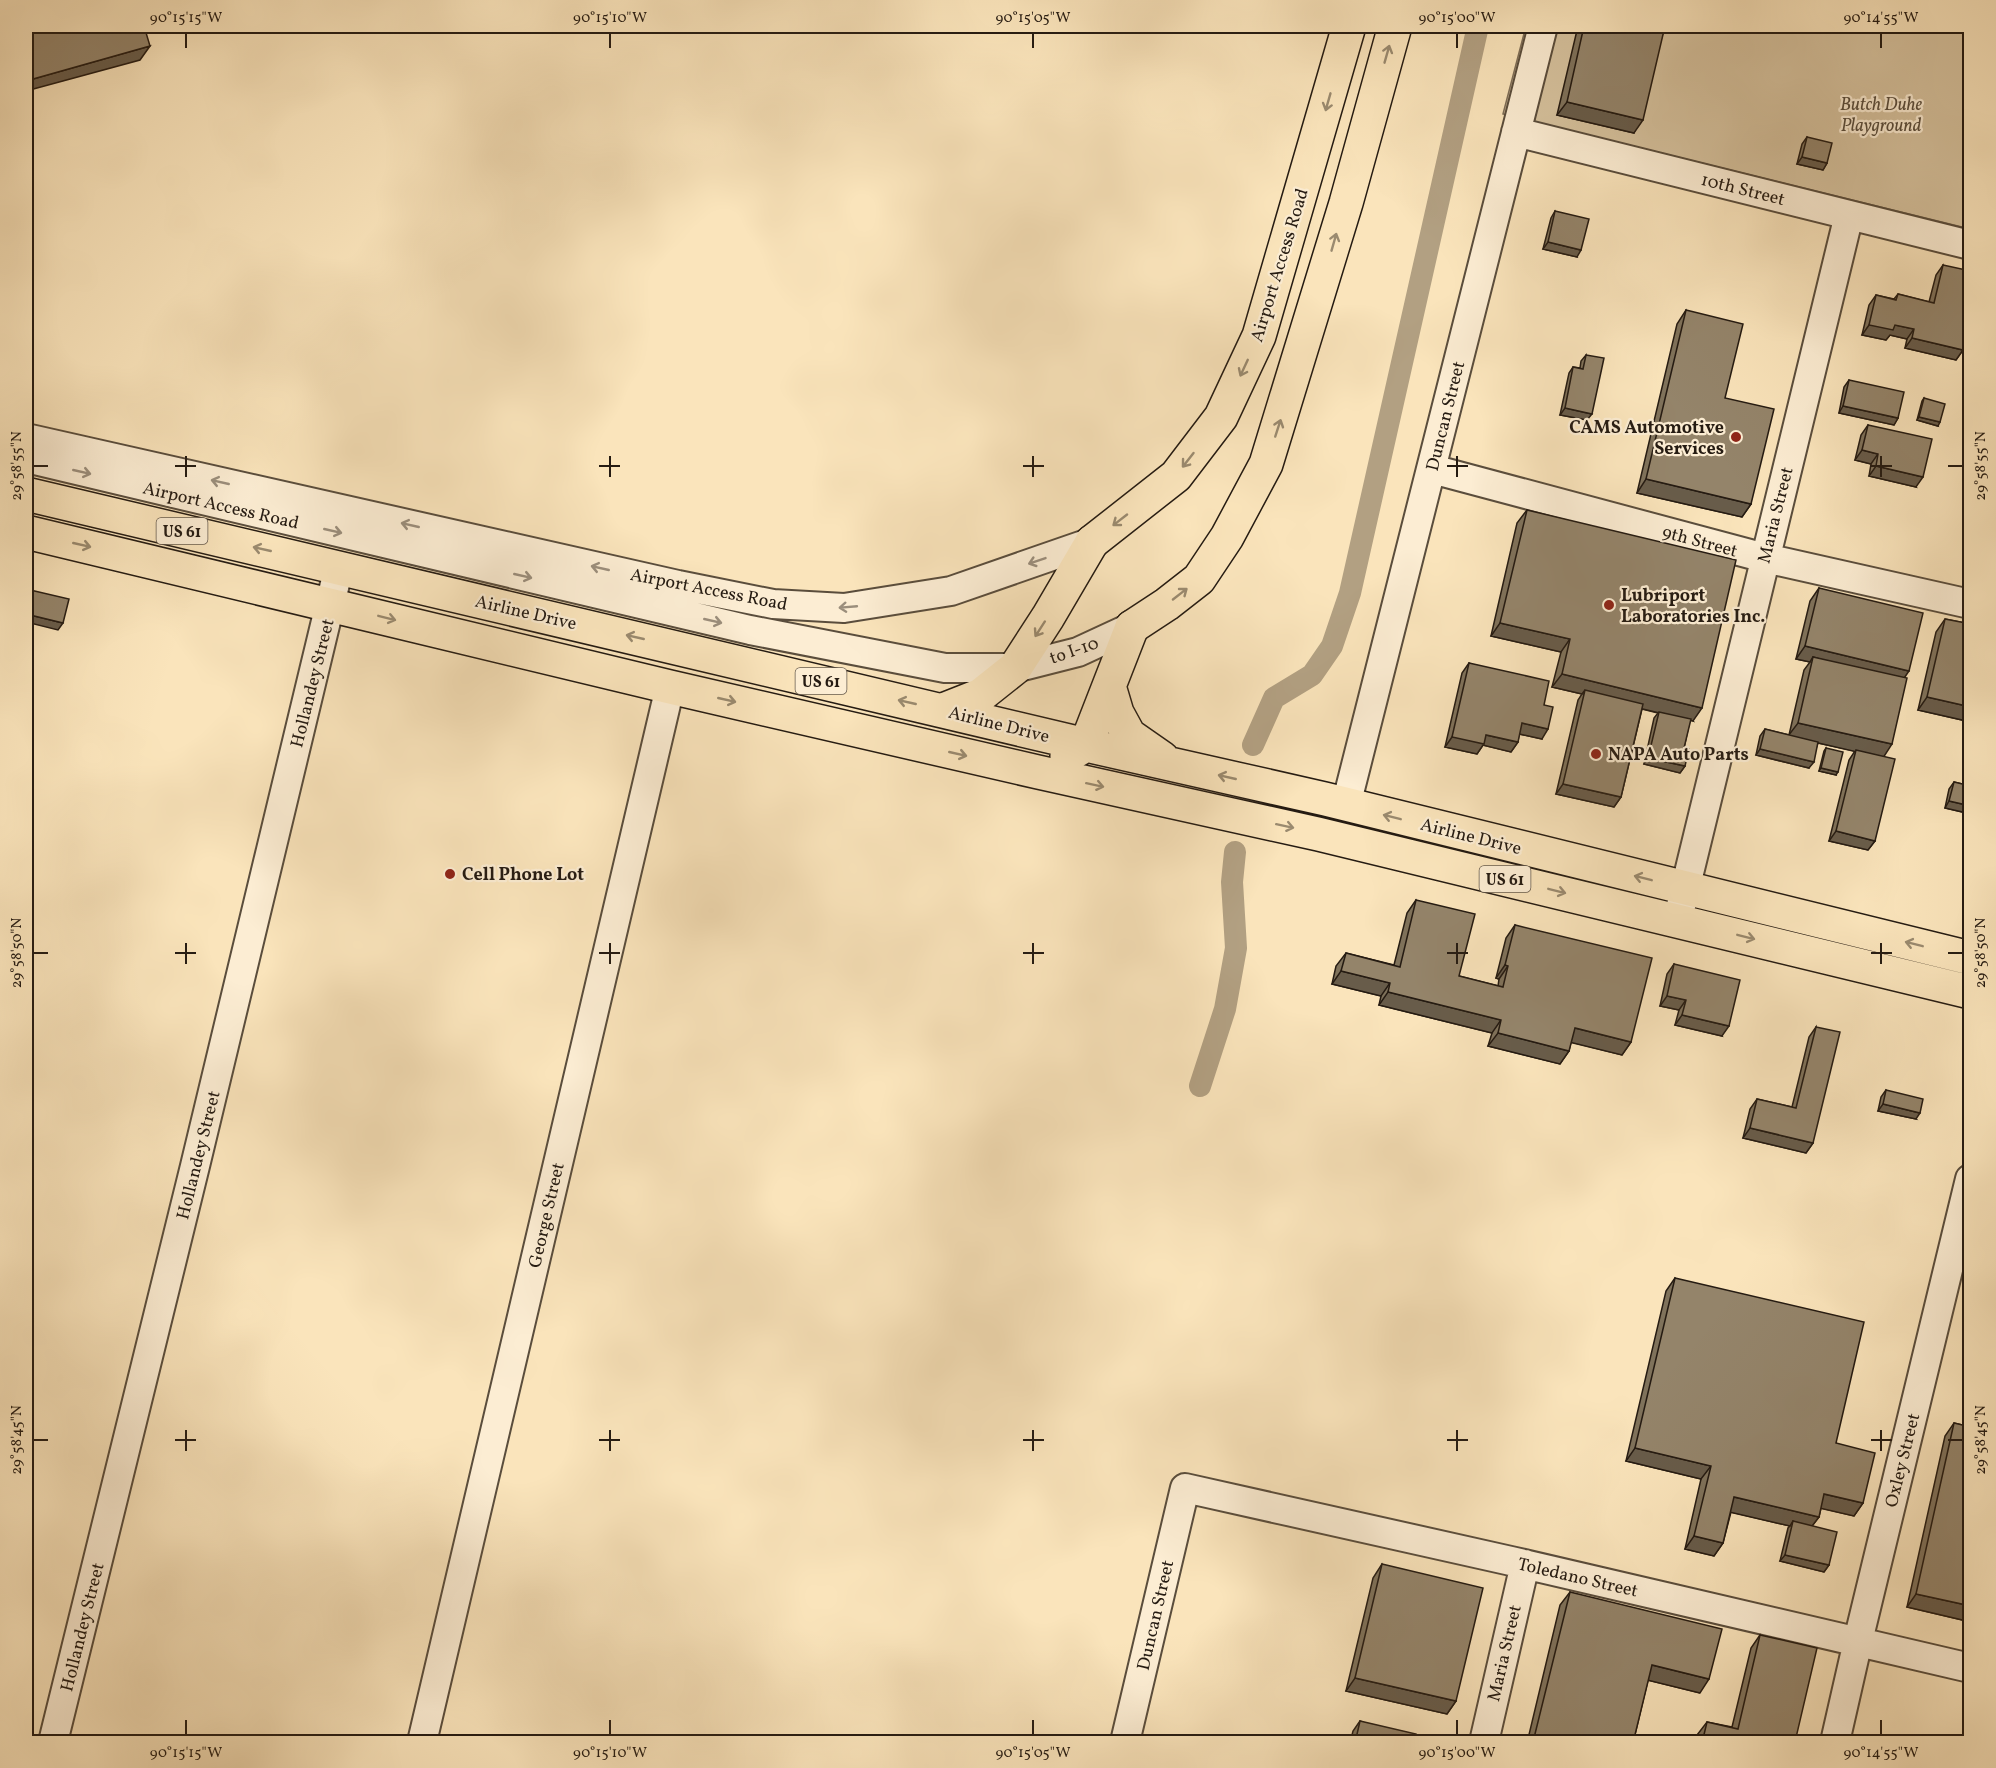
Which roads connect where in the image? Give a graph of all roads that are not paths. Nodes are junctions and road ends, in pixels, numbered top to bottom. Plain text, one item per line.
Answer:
1 (1349, 26) edge
2 (1395, 26) edge
3 (1543, 26) edge
4 (1516, 132) junction
5 (1849, 215) junction
6 (1971, 245) edge
7 (26, 438) edge
8 (26, 458) edge
9 (1432, 469) junction
10 (26, 494) edge
11 (26, 532) edge
12 (1092, 542) junction
13 (1765, 558) junction
14 (339, 567) junction
15 (330, 604) junction
16 (1971, 604) edge
17 (1132, 627) junction
18 (1015, 668) junction
19 (1109, 686) junction
20 (670, 687) junction
21 (943, 710) junction
22 (1086, 745) junction
23 (1171, 765) junction
24 (1038, 772) junction
25 (1346, 805) junction
26 (1686, 888) junction
27 (1677, 921) junction
28 (1971, 958) edge
29 (1971, 992) edge
30 (1971, 1179) edge
31 (1185, 1488) joint
32 (1525, 1564) junction
33 (1858, 1641) junction
34 (1971, 1668) edge
35 (53, 1743) edge
36 (422, 1743) edge
37 (1125, 1743) edge
38 (1484, 1743) edge
39 (1835, 1743) edge

1 -> 12 main road, Airport Access Road
17 -> 2 main road
3 - 4 street, Duncan Street
4 - 5 street, 10th Street
4 - 9 street, Duncan Street
5 - 6 street, 10th Street
5 - 13 street, Maria Street
12 -> 7 street, Airport Access Road
8 -> 18 street, Airport Access Road
9 - 13 street, 9th Street
9 - 25 street, Duncan Street
14 -> 10 main road, Airline Drive / US 61
11 -> 15 main road, Airline Drive / US 61
12 -> 18 main road
13 - 16 street, 9th Street
13 - 26 street, Maria Street
14 - 15 street, Hollandey Street
21 -> 14 main road, Airline Drive / US 61
15 -> 20 main road, Airline Drive / US 61
15 - 35 street, Hollandey Street
17 - 18 street, to I-10
17 - 19 main road
18 - 21 main road
19 - 22 main road
19 - 23 main road
20 -> 24 main road, Airline Drive / US 61
20 - 36 street, George Street
21 - 22 main road, Airline Drive / US 61
22 - 23 main road, Airline Drive / US 61
22 - 24 main road
25 -> 23 main road, Airline Drive / US 61
24 -> 27 main road, Airline Drive / US 61
26 -> 25 main road, Airline Drive / US 61
26 - 27 street, Maria Street
28 -> 26 main road, Airline Drive / US 61
27 -> 29 main road, Airline Drive / US 61
30 - 33 street, Oxley Street
31 - 32 street, Toledano Street
31 - 37 street, Duncan Street
32 - 33 street, Toledano Street
32 - 38 street, Maria Street
33 - 34 street, Toledano Street
33 - 39 street, Oxley Street

